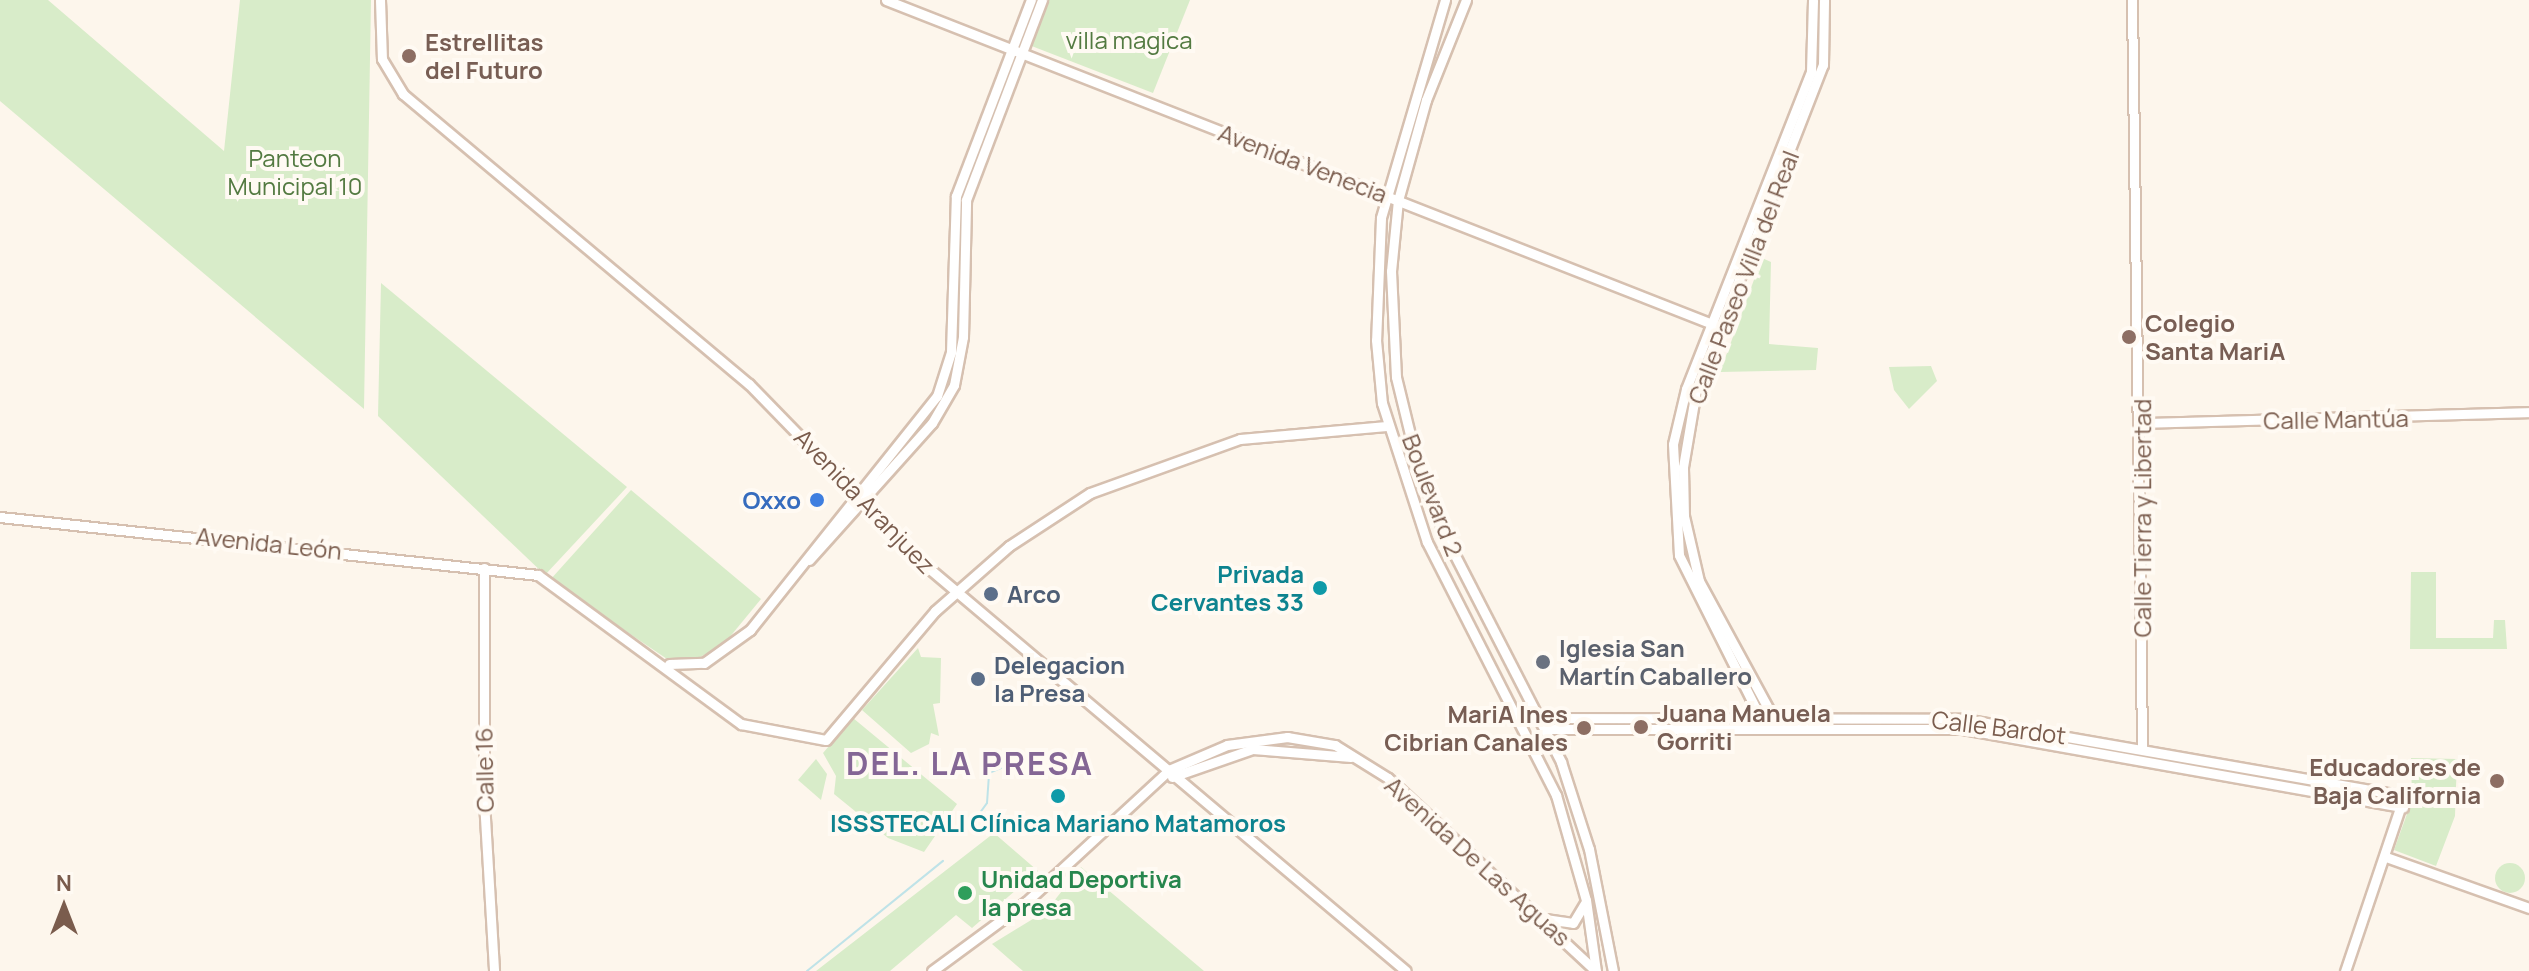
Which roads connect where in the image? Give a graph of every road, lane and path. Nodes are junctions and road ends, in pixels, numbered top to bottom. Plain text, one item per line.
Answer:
1 (380, 0) edge
2 (886, 0) edge
3 (1031, 0) edge
4 (1042, 0) edge
5 (1445, 0) edge
6 (1466, 0) edge
7 (1813, 0) edge
8 (1824, 0) edge
9 (2132, 0) edge
10 (1016, 52) junction
11 (1385, 195) junction
12 (1398, 200) junction
13 (1716, 325) junction
14 (2529, 412) edge
15 (2143, 423) junction
16 (1386, 426) junction
17 (856, 495) junction
18 (864, 504) junction
19 (0, 517) edge
20 (808, 561) junction
21 (484, 568) junction
22 (956, 591) junction
23 (665, 664) junction
24 (1773, 717) junction
25 (1541, 718) junction
26 (1761, 718) junction
27 (1546, 729) junction
28 (1767, 729) junction
29 (1779, 729) junction
30 (2142, 748) junction
31 (1172, 773) junction
32 (2272, 778) junction
33 (2386, 857) junction
34 (1586, 900) junction
35 (2529, 908) edge
36 (1544, 919) junction
37 (494, 971) edge
38 (932, 971) edge
39 (1406, 971) edge
40 (1596, 971) edge
41 (1613, 971) edge
42 (2345, 971) edge

1 - 17 street, Avenida Aranjuez
2 - 10 street, Avenida Venecia
3 - 10 street
4 - 10 street
5 - 11 street, Boulevard 2
6 - 12 street, Boulevard 2
7 - 13 street, Calle Paseo Villa del Real
8 - 13 street, Calle Paseo Villa del Real
9 - 15 street, Calle Tierra y Libertad
10 - 11 street, Avenida Venecia
10 - 17 street
10 - 18 street
11 - 12 street, Avenida Venecia
11 - 16 street, Boulevard 2
12 - 13 street, Avenida Venecia
12 - 25 street, Boulevard 2
13 - 24 street, Calle Paseo Villa del Real
13 - 26 street, Calle Paseo Villa del Real
14 - 15 street, Calle Mantúa
15 - 30 street, Calle Tierra y Libertad
16 - 22 street
16 - 34 street, Boulevard 2
17 - 18 street, Avenida Aranjuez
17 - 20 street
18 - 20 street
18 - 22 street, Avenida Aranjuez
19 - 21 street, Avenida León
20 - 23 street
21 - 23 street, Avenida León
21 - 37 street, Calle 16
22 - 23 street, Avenida León
22 - 31 street, Avenida Aranjuez
24 - 26 street, Calle Bardot
24 - 29 street, Calle Paseo Villa del Real
24 - 30 street, Calle Bardot
25 - 26 street, Calle Bardot
25 - 27 street, Boulevard 2
26 - 28 street, Calle Paseo Villa del Real
27 - 28 street, Calle Bardot
27 - 41 street, Boulevard 2
28 - 29 street, Calle Bardot
29 - 32 street, Calle Bardot
30 - 32 street, Calle Bardot
31 - 36 street, Avenida De Las Aguas
31 - 38 street, Avenida De Las Aguas
31 - 39 street, Avenida Aranjuez
32 - 33 street, Calle Bardot
33 - 35 street
33 - 42 street
34 - 36 street
34 - 40 street, Boulevard 2
36 - 40 street, Avenida De Las Aguas

